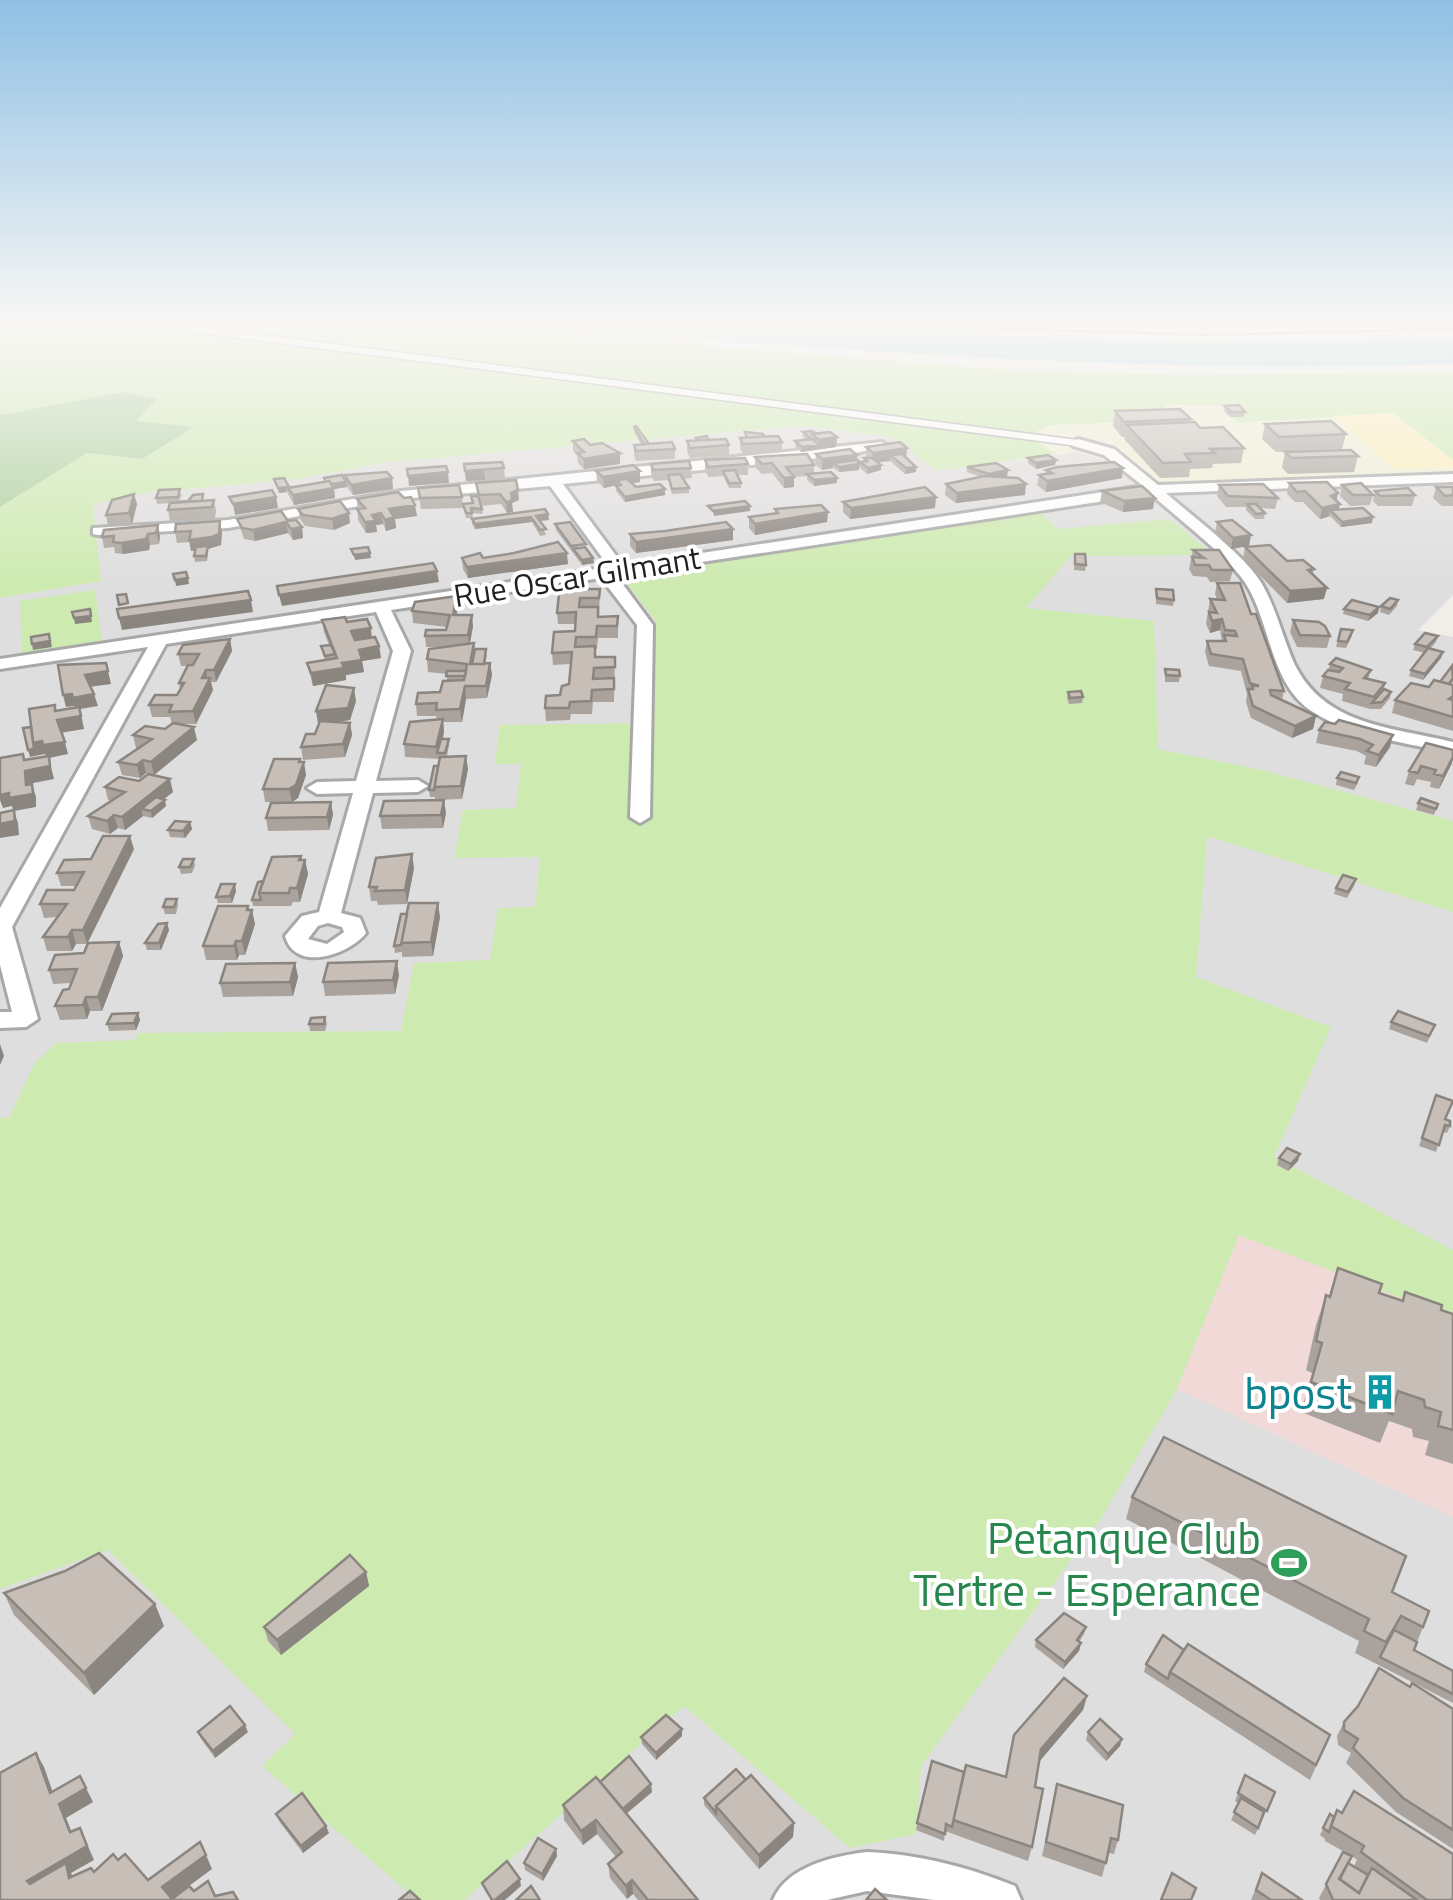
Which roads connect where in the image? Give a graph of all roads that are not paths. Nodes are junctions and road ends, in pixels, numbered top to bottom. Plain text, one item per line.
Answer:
1 (828, 410) edge
2 (1078, 443) joint
3 (882, 446) edge
4 (1453, 478) edge
5 (554, 481) junction
6 (1154, 489) junction
7 (98, 531) dead end
8 (612, 571) junction
9 (381, 606) junction
10 (160, 640) junction
11 (0, 664) edge
12 (1453, 748) edge
13 (418, 786) dead end
14 (366, 787) junction
15 (317, 788) dead end
16 (640, 818) dead end
17 (328, 916) dead end
18 (0, 927) edge
19 (0, 1020) edge
20 (793, 1900) edge
21 (1001, 1900) edge

1 - 2 lane
2 - 6 street
3 - 5 street
4 - 6 street, Rue Oscar Gilmant
5 - 7 street
5 - 8 street
6 - 8 street, Rue Oscar Gilmant
6 - 12 street
8 - 9 street, Rue Oscar Gilmant
8 - 16 street
9 - 10 street, Rue Oscar Gilmant
9 - 14 street
10 - 11 street, Rue Oscar Gilmant
10 - 18 street
13 - 14 street
14 - 15 street
14 - 17 street
18 - 19 street
20 - 21 street

